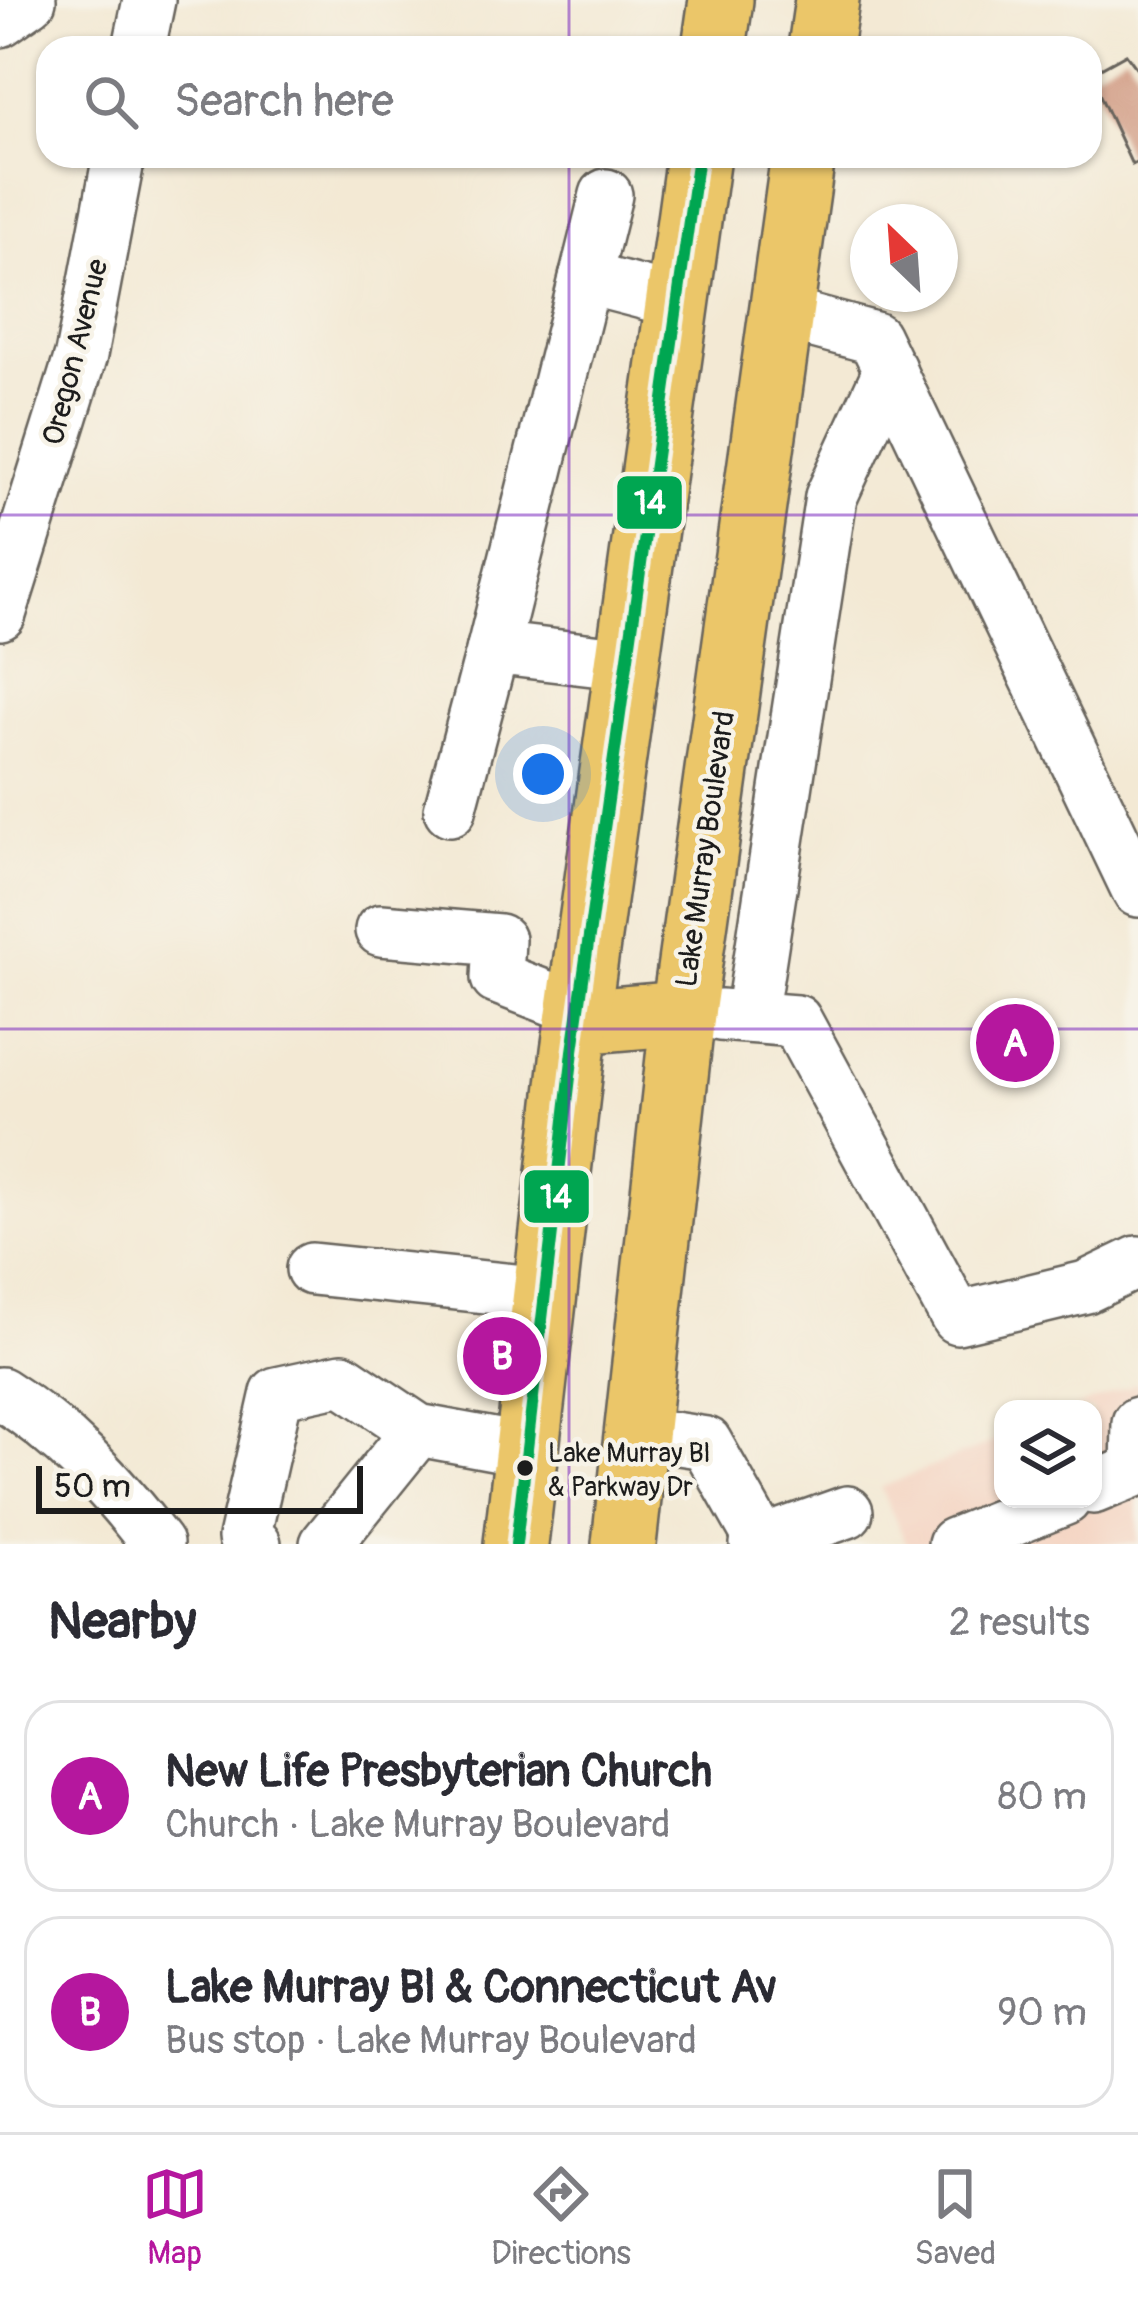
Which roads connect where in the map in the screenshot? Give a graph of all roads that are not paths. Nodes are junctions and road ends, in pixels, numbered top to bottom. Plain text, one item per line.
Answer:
1 (31, 0) edge
2 (148, 0) edge
3 (721, 0) edge
4 (827, 0) edge
5 (0, 21) edge
6 (141, 36) edge
7 (716, 36) edge
8 (822, 36) edge
9 (117, 168) edge
10 (696, 168) edge
11 (801, 168) edge
12 (606, 195) dead end
13 (585, 278) junction
14 (678, 302) junction
15 (781, 313) junction
16 (890, 369) junction
17 (0, 614) edge
18 (493, 648) junction
19 (627, 664) junction
20 (450, 810) dead end
21 (1138, 891) edge
22 (381, 930) dead end
23 (683, 1013) junction
24 (578, 1015) junction
25 (752, 1017) junction
26 (1138, 1262) edge
27 (312, 1269) dead end
28 (544, 1293) junction
29 (0, 1393) edge
30 (1138, 1423) edge
31 (418, 1430) junction
32 (633, 1432) junction
33 (526, 1450) junction
34 (1102, 1484) edge
35 (1043, 1508) edge
36 (847, 1512) dead end
37 (759, 1543) edge
38 (157, 1544) edge
39 (255, 1544) edge
40 (326, 1544) edge
41 (516, 1544) edge
42 (624, 1544) edge
43 (954, 1544) edge

1 - 5 street
2 - 6 street
3 - 7 main road
4 - 8 main road
9 - 17 street, Oregon Avenue
10 - 14 main road
11 - 15 main road, Lake Murray Boulevard
12 - 13 street
13 - 14 street
13 - 18 street
14 - 15 main road
14 - 19 main road
15 - 16 street
15 - 23 main road, Lake Murray Boulevard
16 - 21 street
16 - 25 street
18 - 19 street
18 - 20 street
19 - 24 main road
22 - 24 street
23 - 24 main road
23 - 25 street
23 - 32 main road, Lake Murray Boulevard
24 - 28 main road
25 - 26 street
27 - 28 street
28 - 33 main road
29 - 38 street
30 - 34 street
31 - 33 street
31 - 39 street
31 - 40 street
32 - 37 street
32 - 42 main road, Lake Murray Boulevard
33 - 41 main road
35 - 43 street
36 - 37 street

